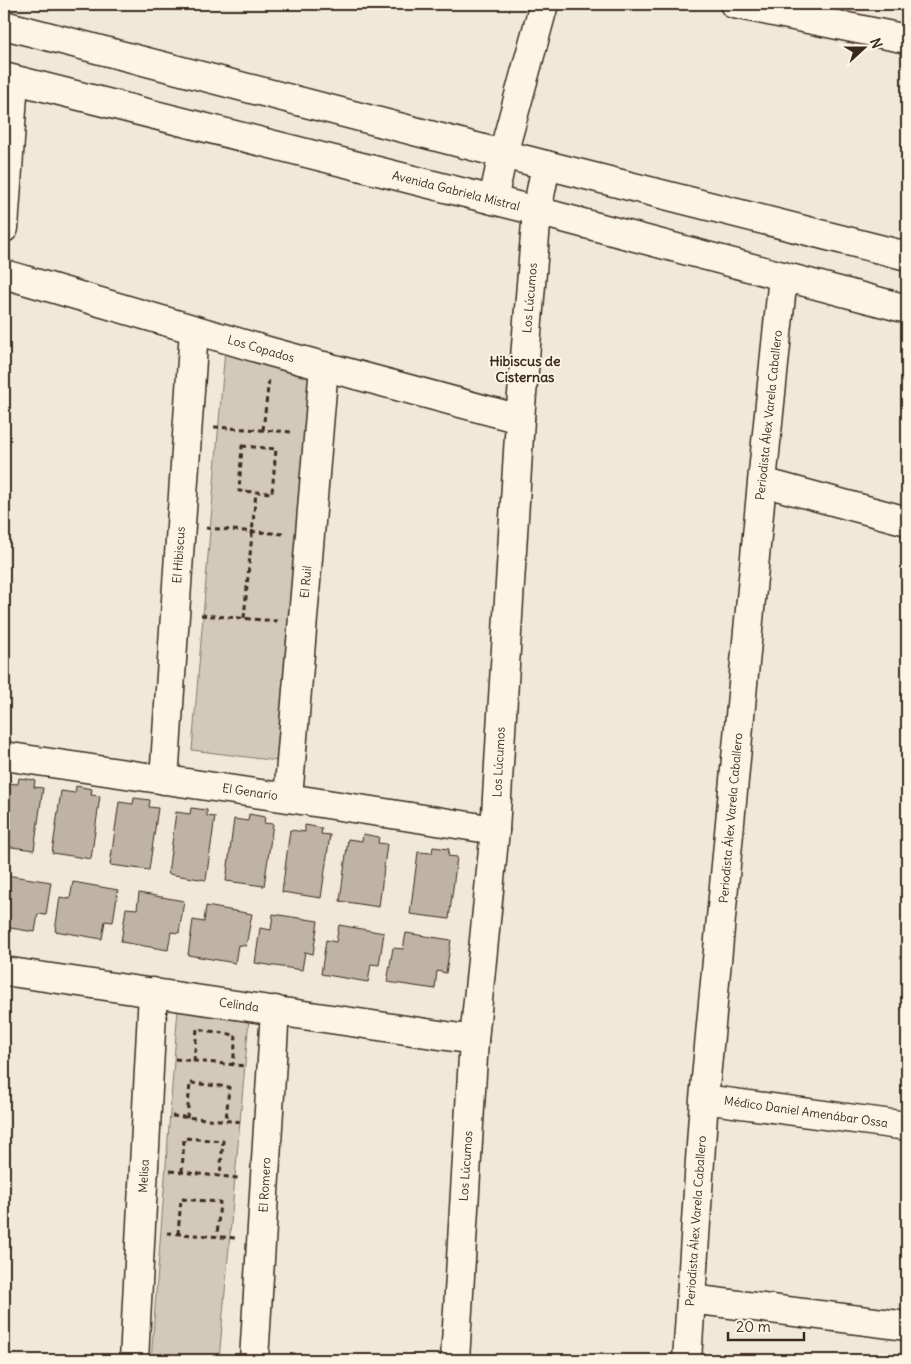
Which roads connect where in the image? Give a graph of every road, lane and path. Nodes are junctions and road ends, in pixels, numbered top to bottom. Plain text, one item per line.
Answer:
1 (544, 4) edge
2 (734, 4) edge
3 (4, 25) edge
4 (907, 39) edge
5 (9, 78) edge
6 (503, 154) junction
7 (546, 165) junction
8 (493, 200) junction
9 (537, 212) junction
10 (4, 228) edge
11 (907, 256) edge
12 (4, 274) edge
13 (783, 276) junction
14 (907, 309) edge
15 (194, 330) junction
16 (272, 352) junction
17 (324, 366) junction
18 (520, 420) junction
19 (188, 426) junction
20 (263, 430) junction
21 (318, 434) junction
22 (762, 482) junction
23 (256, 492) junction
24 (907, 521) edge
25 (181, 526) junction
26 (310, 536) junction
27 (175, 612) junction
28 (244, 618) junction
29 (302, 623) junction
30 (4, 756) edge
31 (164, 780) junction
32 (288, 798) junction
33 (495, 830) junction
34 (4, 971) edge
35 (153, 992) junction
36 (275, 1010) junction
37 (474, 1040) junction
38 (150, 1056) junction
39 (194, 1061) junction
40 (233, 1065) junction
41 (272, 1069) junction
42 (704, 1099) junction
43 (147, 1114) junction
44 (187, 1118) junction
45 (226, 1120) junction
46 (268, 1124) junction
47 (907, 1126) edge
48 (144, 1170) junction
49 (182, 1172) junction
50 (220, 1176) junction
51 (265, 1180) junction
52 (141, 1232) junction
53 (178, 1234) junction
54 (217, 1236) junction
55 (261, 1239) junction
56 (691, 1299) junction
57 (907, 1326) edge
58 (134, 1360) edge
59 (254, 1360) edge
60 (454, 1360) edge
61 (687, 1360) edge

1 - 6 street
2 - 4 street
3 - 6 street
5 - 8 street, Avenida Gabriela Mistral
5 - 10 street
6 - 7 street
6 - 8 street
7 - 9 street, Los Lúcumos
7 - 11 street
8 - 9 street, Avenida Gabriela Mistral
9 - 13 street, Avenida Gabriela Mistral
9 - 18 street, Los Lúcumos
12 - 15 street, Los Copados
13 - 14 street, Avenida Gabriela Mistral
13 - 22 street, Periodista Álex Varela Caballero
15 - 16 street, Los Copados
15 - 19 street, El Hibiscus
16 - 17 street, Los Copados
16 - 20 path
17 - 18 street, Los Copados
17 - 21 street, El Ruil
18 - 33 street, Los Lúcumos
19 - 20 path
19 - 25 street, El Hibiscus
20 - 21 path
21 - 26 street, El Ruil
22 - 24 street
22 - 42 street, Periodista Álex Varela Caballero
23 - 23 path
23 - 28 path
25 - 26 path
25 - 27 street, El Hibiscus
26 - 29 street, El Ruil
27 - 28 path
27 - 31 street, El Hibiscus
28 - 29 path
29 - 32 street, El Ruil
30 - 31 street, El Genario
31 - 32 street, El Genario
32 - 33 street, El Genario
33 - 37 street, Los Lúcumos
34 - 35 street, Celinda
35 - 36 street, Celinda
35 - 38 street, Melisa
36 - 37 street, Celinda
36 - 41 street, El Romero
37 - 60 street, Los Lúcumos
38 - 39 path
38 - 43 street, Melisa
39 - 40 path
39 - 40 path
40 - 41 path
41 - 46 street, El Romero
42 - 47 street, Médico Daniel Amenábar Ossa
42 - 56 street, Periodista Álex Varela Caballero
43 - 44 path
43 - 48 street, Melisa
44 - 45 path
44 - 45 path
45 - 46 path
46 - 51 street, El Romero
48 - 49 path
48 - 52 street, Melisa
49 - 50 path
49 - 50 path
50 - 51 path
51 - 55 street, El Romero
52 - 53 path
52 - 58 street, Melisa
53 - 54 path
53 - 54 path
54 - 55 path
55 - 59 street, El Romero
56 - 57 street
56 - 61 street, Periodista Álex Varela Caballero

